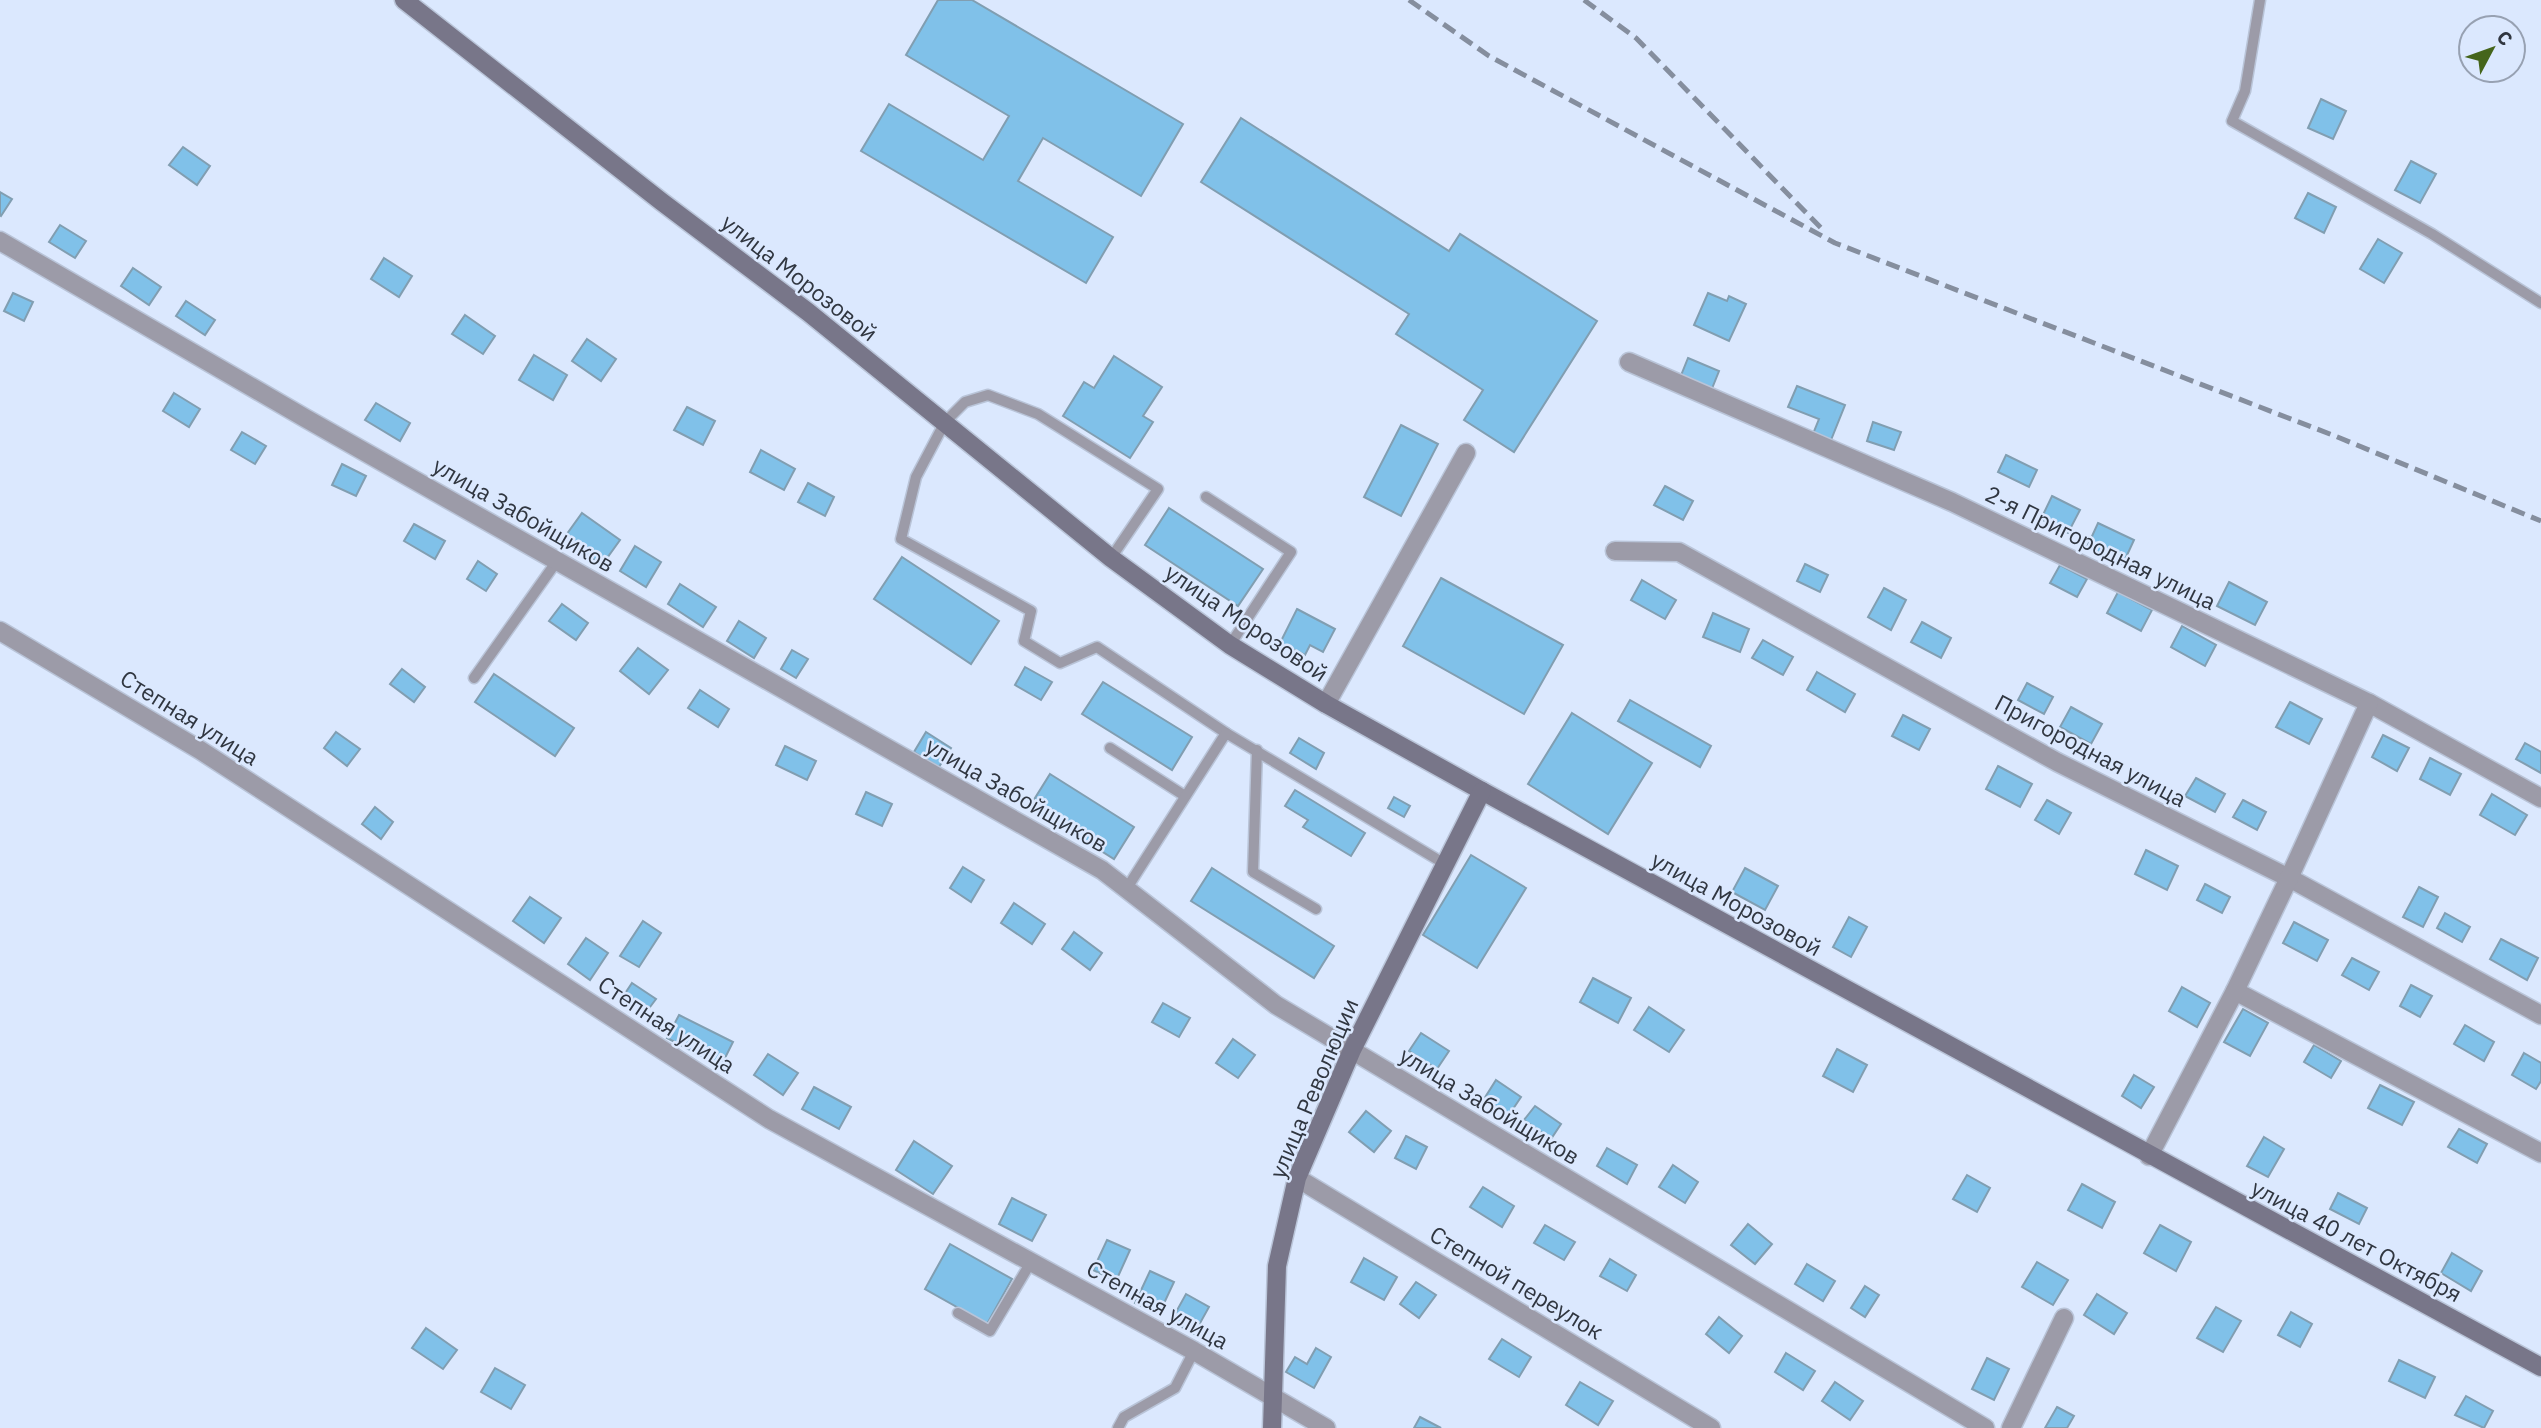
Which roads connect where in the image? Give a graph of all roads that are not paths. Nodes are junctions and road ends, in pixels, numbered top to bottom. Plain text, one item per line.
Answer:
1 (404, 0) edge
2 (2260, 0) edge
3 (0, 241) edge
4 (2541, 303) edge
5 (1629, 362) dead end
6 (945, 422) junction
7 (1466, 453) dead end
8 (1206, 498) dead end
9 (1615, 551) dead end
10 (1111, 558) junction
11 (557, 561) junction
12 (0, 631) edge
13 (1230, 645) junction
14 (474, 678) dead end
15 (2369, 703) junction
16 (1326, 704) junction
17 (1226, 733) junction
18 (1110, 748) dead end
19 (1257, 750) junction
20 (1482, 791) junction
21 (1185, 796) junction
22 (2541, 798) edge
23 (1445, 864) junction
24 (2290, 878) junction
25 (1127, 888) junction
26 (1316, 909) dead end
27 (2235, 991) junction
28 (2541, 1015) edge
29 (1352, 1050) junction
30 (2541, 1153) edge
31 (2149, 1156) junction
32 (1297, 1178) junction
33 (1031, 1262) junction
34 (958, 1313) dead end
35 (2064, 1318) dead end
36 (1194, 1351) junction
37 (2541, 1367) edge
38 (1274, 1396) junction
39 (1118, 1428) edge
40 (1272, 1428) edge
41 (1326, 1428) edge
42 (1712, 1428) edge
43 (1985, 1428) edge
44 (2011, 1428) edge

1 - 6 main road, улица Морозовой
2 - 4 lane
3 - 11 street, улица Забойщиков
5 - 15 street, 2-я Пригородная улица
6 - 10 main road, улица Морозовой
6 - 10 lane
6 - 17 lane
7 - 16 street
8 - 13 lane
9 - 24 street, Пригородная улица
10 - 13 main road, улица Морозовой
11 - 14 lane
11 - 25 street, улица Забойщиков
12 - 33 street, Степная улица
13 - 16 main road, улица Морозовой
15 - 22 street, 2-я Пригородная улица
15 - 24 street
16 - 20 main road, улица Морозовой
17 - 19 lane
17 - 21 lane
18 - 21 lane
19 - 23 lane
19 - 26 lane
20 - 23 main road, улица Революции
20 - 31 main road, улица Морозовой
21 - 25 lane
23 - 29 main road, улица Революции
24 - 27 street
24 - 28 street, Пригородная улица
25 - 29 street, улица Забойщиков
27 - 30 street
27 - 31 street
29 - 32 main road, улица Революции
29 - 43 street, улица Забойщиков
31 - 37 main road, улица 40 лет Октября
32 - 38 main road, улица Революции
32 - 42 street, Степной переулок
33 - 34 lane
33 - 36 street, Степная улица
35 - 44 street
36 - 38 street, Степная улица
36 - 39 lane
38 - 40 main road, улица Революции
38 - 41 street, Степная улица

